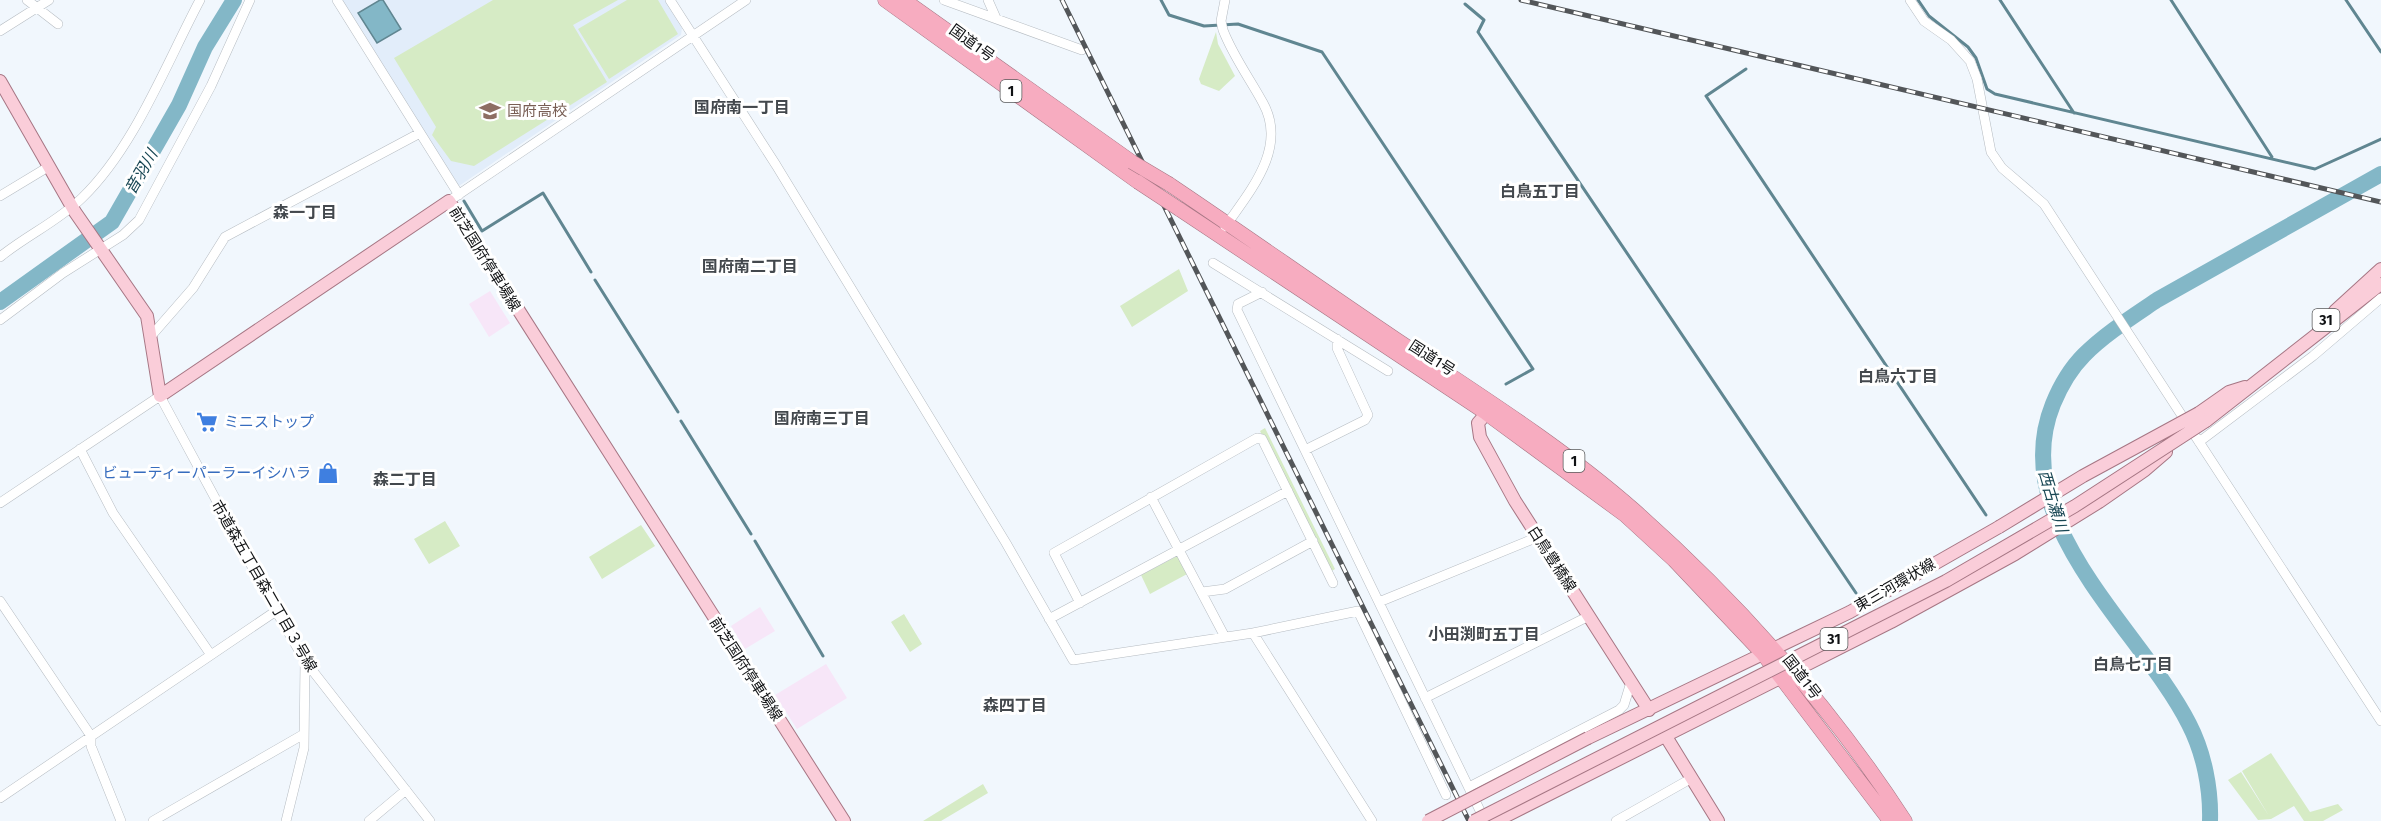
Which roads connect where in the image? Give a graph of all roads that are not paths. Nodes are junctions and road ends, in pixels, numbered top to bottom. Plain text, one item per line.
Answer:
1 (27, 0) edge
2 (49, 0) edge
3 (200, 0) edge
4 (250, 0) edge
5 (337, 0) edge
6 (670, 0) edge
7 (746, 0) edge
8 (885, 0) edge
9 (904, 0) edge
10 (944, 0) edge
11 (988, 0) edge
12 (1225, 0) edge
13 (1910, 0) edge
14 (38, 8) junction
15 (996, 18) junction
16 (58, 24) dead end
17 (0, 31) edge
18 (694, 36) junction
19 (1082, 50) dead end
20 (0, 81) edge
21 (420, 133) junction
22 (48, 167) junction
23 (0, 196) edge
24 (454, 198) junction
25 (74, 210) junction
26 (1223, 228) junction
27 (100, 248) junction
28 (0, 257) edge
29 (1213, 263) dead end
30 (2381, 269) edge
31 (2381, 284) edge
32 (1262, 292) junction
33 (2381, 298) edge
34 (0, 320) edge
35 (152, 335) junction
36 (1337, 339) junction
37 (1388, 371) dead end
38 (2271, 372) junction
39 (160, 396) junction
40 (1490, 409) junction
41 (2202, 417) junction
42 (2184, 436) junction
43 (2199, 442) junction
44 (80, 449) junction
45 (1305, 450) junction
46 (1288, 491) junction
47 (1151, 497) junction
48 (0, 503) edge
49 (1538, 537) junction
50 (1313, 541) junction
51 (1179, 550) junction
52 (1333, 582) dead end
53 (1202, 592) junction
54 (0, 602) edge
55 (1379, 602) junction
56 (1080, 603) junction
57 (276, 611) junction
58 (1589, 616) junction
59 (1050, 619) junction
60 (1252, 633) junction
61 (1226, 637) junction
62 (1769, 651) junction
63 (211, 655) junction
64 (305, 661) junction
65 (1794, 670) junction
66 (1781, 676) junction
67 (1631, 682) junction
68 (1425, 698) junction
69 (1649, 711) junction
70 (2381, 721) edge
71 (304, 734) junction
72 (1665, 735) junction
73 (91, 736) junction
74 (1692, 778) junction
75 (1469, 787) junction
76 (406, 790) junction
77 (1446, 795) dead end
78 (0, 798) edge
79 (121, 821) edge
80 (153, 821) edge
81 (286, 821) edge
82 (369, 821) edge
83 (430, 821) edge
84 (844, 821) edge
85 (1372, 821) edge
86 (1428, 821) edge
87 (1474, 821) edge
88 (1485, 821) edge
89 (1496, 821) edge
90 (1616, 821) edge
91 (1718, 821) edge
92 (1890, 821) edge
93 (1905, 821) edge

1 - 14 street
2 - 14 street
3 - 25 street
4 - 27 street
5 - 21 street
6 - 18 street
7 - 18 street
8 - 26 highway, 国道1号 / 1, bridge
9 - 26 highway, 国道1号 / 1, bridge
10 - 15 street
11 - 15 street
12 - 26 street
13 - 43 street
14 - 16 street
14 - 17 street
15 - 19 street
18 - 24 street
18 - 59 street
20 - 22 main road
21 - 24 street
21 - 35 street
22 - 23 street
22 - 25 main road
24 - 39 main road, 前芝国府停車場線
24 - 84 main road, 前芝国府停車場線
25 - 27 main road
25 - 28 street
26 - 40 highway, 国道1号 / 1
27 - 34 street
27 - 35 main road
29 - 32 street
30 - 38 main road, 東三河環状線 / 31
31 - 38 main road, 東三河環状線 / 31
32 - 36 street
32 - 45 street
33 - 43 street
35 - 39 main road
36 - 37 street
36 - 45 street
38 - 41 main road, 東三河環状線 / 31
39 - 44 street
39 - 57 street, 市道森五丁目森二丁目３号線
40 - 49 main road, 白鳥豊橋線
40 - 62 highway, 国道1号 / 1
41 - 42 main road, 東三河環状線 / 31, bridge
41 - 62 main road, 東三河環状線 / 31, bridge
42 - 65 main road, 東三河環状線 / 31, bridge
42 - 87 main road, 東三河環状線 / 31, bridge
43 - 70 street
44 - 48 street
44 - 63 street
45 - 55 street
46 - 47 street
46 - 50 street
46 - 51 street
47 - 51 street
47 - 56 street
49 - 55 street
49 - 58 main road, 白鳥豊橋線
50 - 52 street
50 - 53 street
51 - 53 street
51 - 56 street
53 - 61 street
54 - 73 street
55 - 68 street
56 - 59 street
57 - 63 street
57 - 64 street, 市道森五丁目森二丁目３号線
58 - 67 main road, 白鳥豊橋線
58 - 68 street
59 - 61 street
60 - 61 street
60 - 77 street
60 - 85 street
62 - 65 highway, 国道1号 / 1
62 - 66 highway, 国道1号 / 1
62 - 69 main road, 東三河環状線 / 31
63 - 73 street
64 - 71 street
64 - 76 street, 市道森五丁目森二丁目３号線
65 - 66 main road, 東三河環状線 / 31
65 - 93 highway, 国道1号 / 1
66 - 72 main road, 東三河環状線 / 31
66 - 92 highway, 国道1号 / 1
67 - 69 main road, 白鳥豊橋線
67 - 75 street
68 - 75 street
69 - 86 main road, 東三河環状線 / 31, bridge
71 - 80 street
71 - 81 street
72 - 74 main road
72 - 89 main road, 東三河環状線 / 31
73 - 78 street
73 - 79 street
74 - 90 street
74 - 91 main road
75 - 88 street
76 - 82 street
76 - 83 street, 市道森五丁目森二丁目３号線

